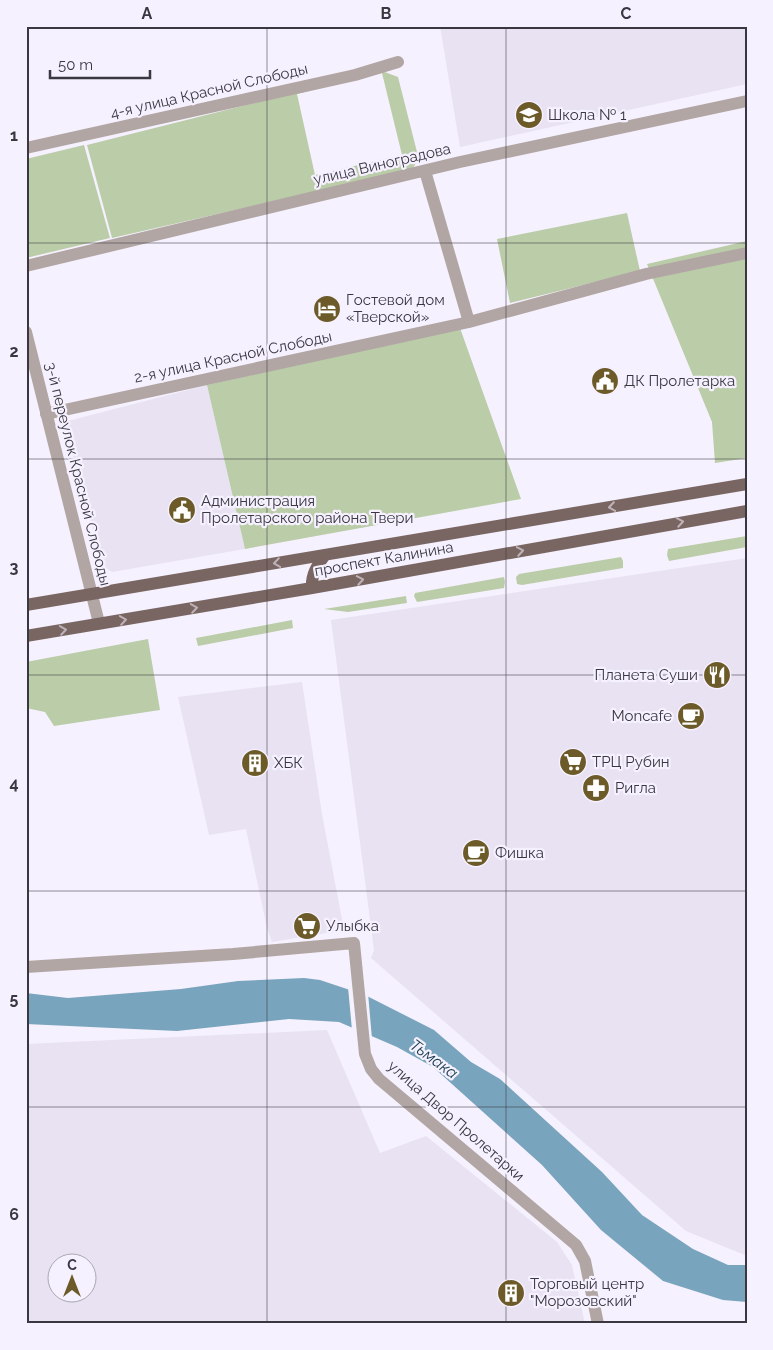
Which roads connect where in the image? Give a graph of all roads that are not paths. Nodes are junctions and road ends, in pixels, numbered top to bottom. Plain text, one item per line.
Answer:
1 (398, 62) dead end
2 (747, 101) edge
3 (26, 148) edge
4 (425, 171) junction
5 (747, 253) edge
6 (26, 266) edge
7 (469, 322) junction
8 (26, 332) edge
9 (46, 414) junction
10 (747, 484) edge
11 (747, 511) edge
12 (325, 555) junction
13 (312, 588) junction
14 (91, 594) junction
15 (26, 606) edge
16 (99, 624) junction
17 (26, 636) edge
18 (26, 967) edge
19 (598, 1324) edge

1 - 3 street, 4-я улица Красной Слободы
2 - 4 street, улица Виноградова
4 - 6 street, улица Виноградова
4 - 7 street
5 - 7 street, 2-я улица Красной Слободы
7 - 9 street, 2-я улица Красной Слободы
8 - 9 street, 3-й переулок Красной Слободы
9 - 14 street, 3-й переулок Красной Слободы
10 -> 12 main road, проспект Калинина
13 -> 11 main road, проспект Калинина
12 - 13 main road
12 -> 14 main road, проспект Калинина
16 -> 13 main road, проспект Калинина
14 - 15 main road, проспект Калинина
14 - 16 street, 3-й переулок Красной Слободы
17 -> 16 main road, проспект Калинина
18 - 19 street, улица Двор Пролетарки

